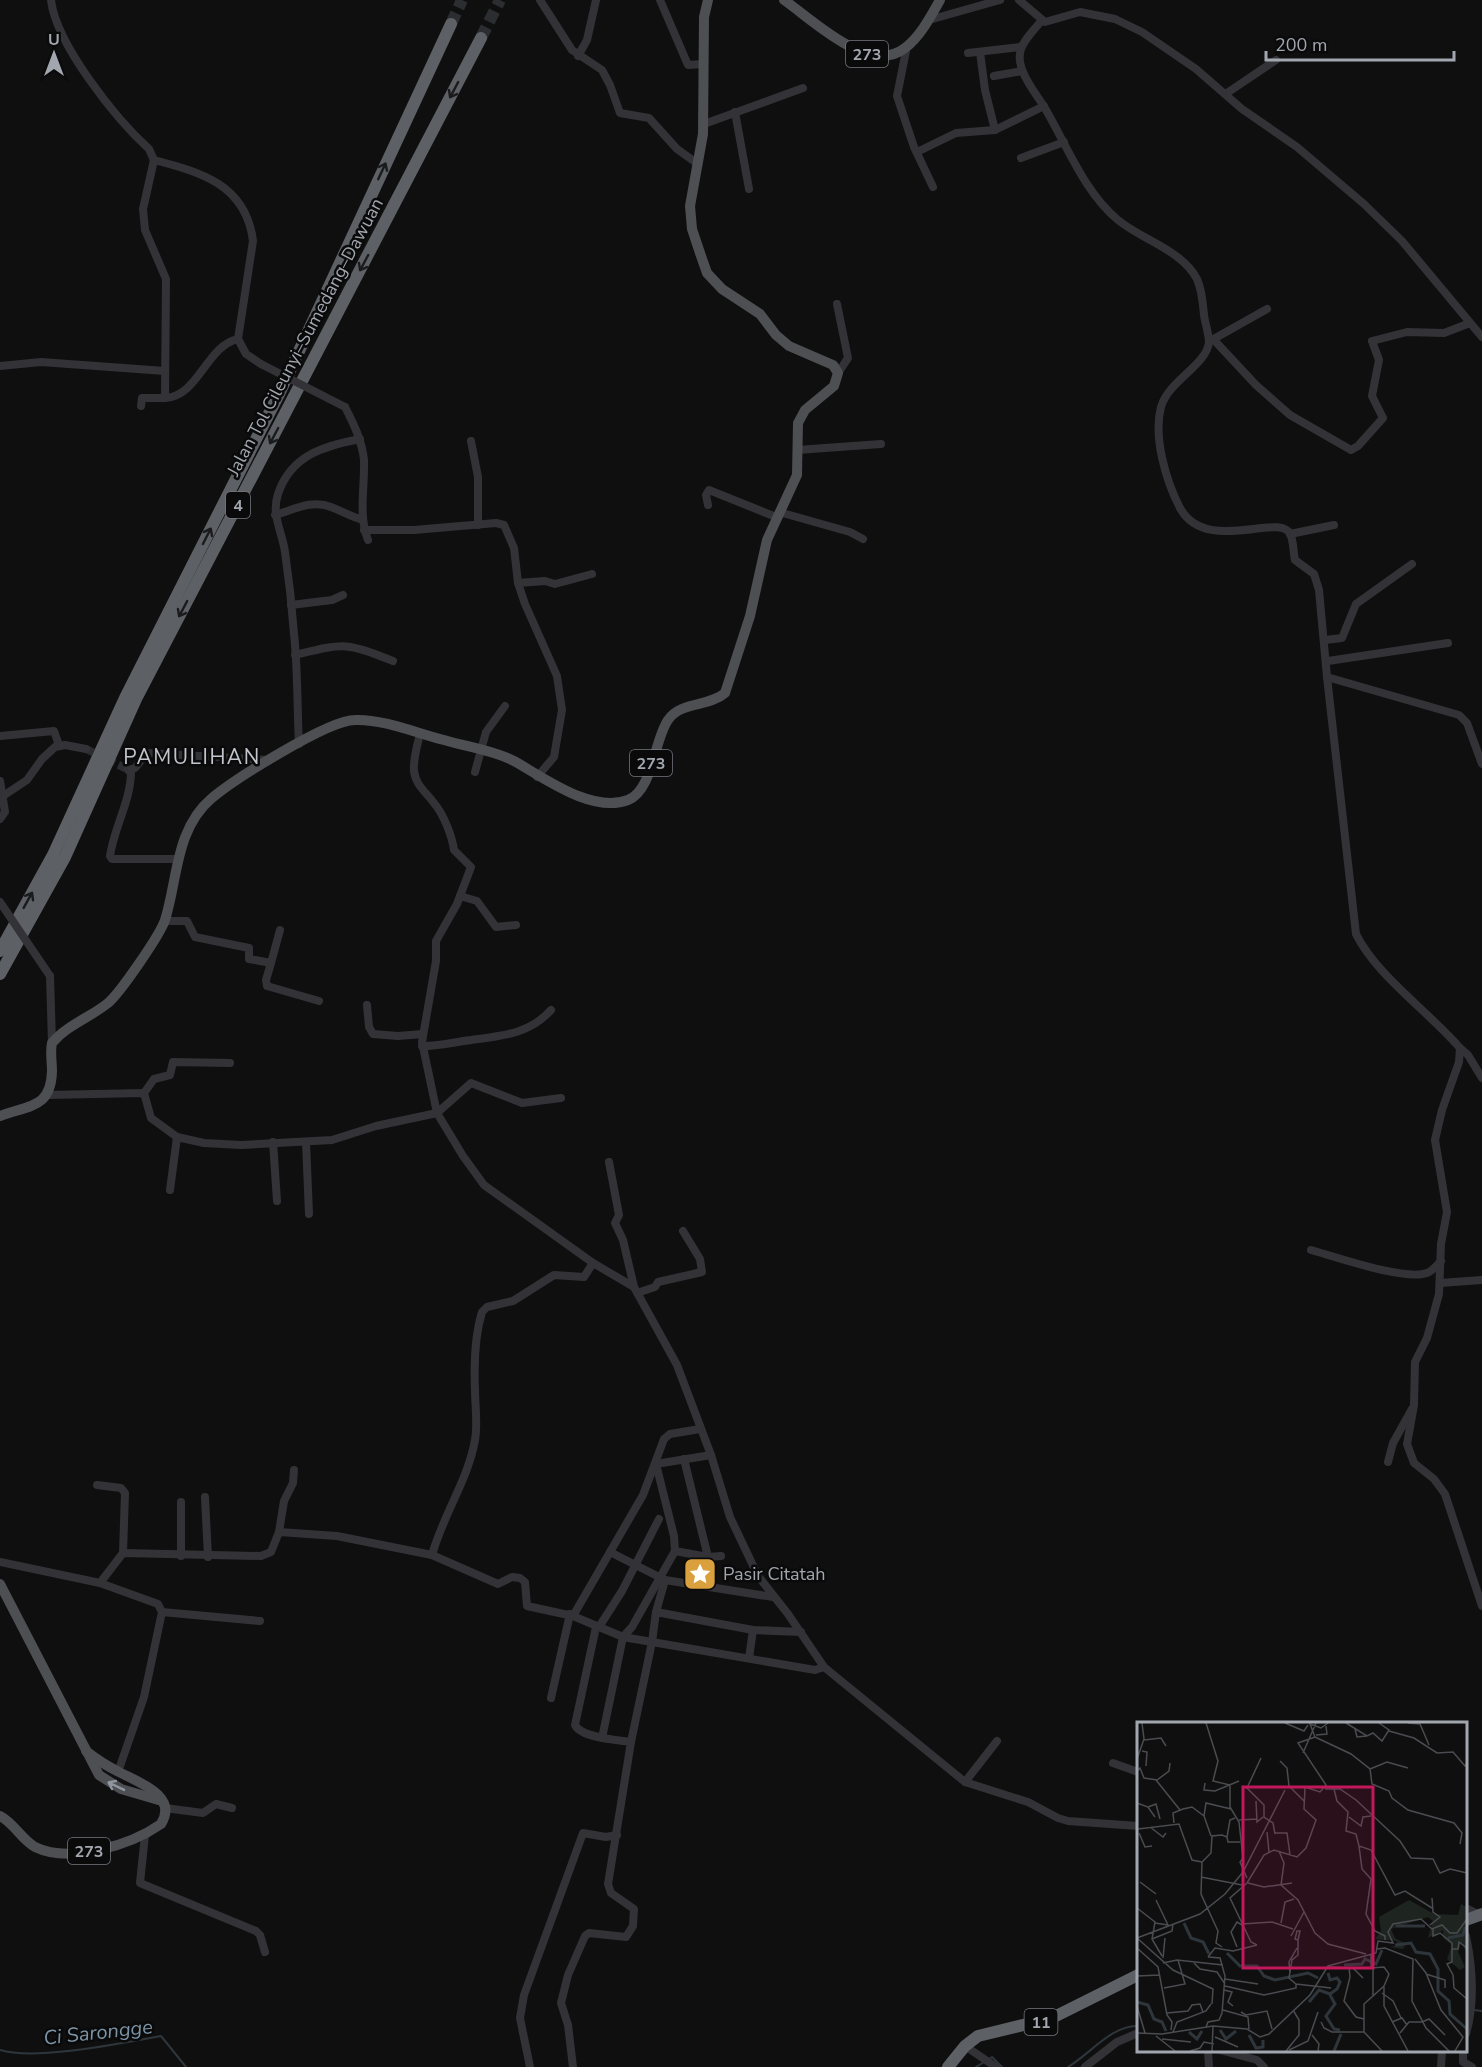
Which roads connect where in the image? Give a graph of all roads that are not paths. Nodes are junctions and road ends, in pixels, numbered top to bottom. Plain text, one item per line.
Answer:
1 (51, 0) edge
2 (540, 0) edge
3 (596, 0) edge
4 (660, 0) edge
5 (708, 0) edge
6 (784, 0) edge
7 (940, 0) edge
8 (1000, 0) edge
9 (1019, 0) edge
10 (927, 20) junction
11 (1042, 20) junction
12 (451, 24) tunnel mouth
13 (481, 38) tunnel mouth
14 (908, 46) junction
15 (1021, 47) junction
16 (980, 52) junction
17 (968, 53) dead end
18 (578, 56) junction
19 (1276, 60) dead end
20 (703, 64) junction
21 (1022, 71) junction
22 (994, 76) dead end
23 (803, 88) dead end
24 (1227, 93) junction
25 (1044, 106) junction
26 (735, 112) junction
27 (704, 124) junction
28 (995, 130) junction
29 (1064, 142) junction
30 (917, 152) junction
31 (1021, 158) dead end
32 (154, 160) junction
33 (698, 165) junction
34 (933, 187) dead end
35 (749, 189) dead end
36 (837, 304) dead end
37 (1267, 309) dead end
38 (1470, 323) junction
39 (1482, 338) edge
40 (238, 339) junction
41 (1211, 341) junction
42 (0, 366) edge
43 (165, 371) junction
44 (838, 373) junction
45 (165, 398) junction
46 (141, 406) dead end
47 (360, 439) junction
48 (471, 441) dead end
49 (880, 444) dead end
50 (797, 450) junction
51 (708, 505) dead end
52 (274, 515) junction
53 (778, 515) junction
54 (363, 520) junction
55 (478, 525) junction
56 (1334, 525) dead end
57 (364, 530) junction
58 (1290, 534) junction
59 (863, 539) dead end
60 (368, 540) dead end
61 (1412, 564) dead end
62 (592, 574) dead end
63 (518, 583) junction
64 (343, 595) dead end
65 (291, 605) junction
66 (1325, 640) junction
67 (1448, 643) dead end
68 (295, 655) junction
69 (393, 661) dead end
70 (1328, 661) junction
71 (1327, 677) junction
72 (505, 706) dead end
73 (420, 734) junction
74 (0, 736) edge
75 (299, 744) junction
76 (59, 745) junction
77 (86, 749) tunnel mouth
78 (482, 750) junction
79 (271, 760) junction
80 (1482, 764) edge
81 (475, 772) dead end
82 (537, 777) junction
83 (0, 781) edge
84 (3, 796) junction
85 (0, 819) edge
86 (178, 859) junction
87 (460, 896) junction
88 (0, 902) edge
89 (165, 921) junction
90 (516, 926) dead end
91 (280, 930) dead end
92 (0, 951) edge
93 (271, 963) junction
94 (0, 974) edge
95 (319, 1001) dead end
96 (367, 1005) dead end
97 (551, 1010) dead end
98 (423, 1034) junction
99 (52, 1043) junction
100 (422, 1046) junction
101 (1460, 1048) junction
102 (230, 1063) dead end
103 (1482, 1078) edge
104 (144, 1093) junction
105 (47, 1095) junction
106 (561, 1098) dead end
107 (437, 1113) junction
108 (0, 1116) edge
109 (177, 1137) junction
110 (306, 1142) junction
111 (273, 1143) junction
112 (609, 1162) dead end
113 (170, 1190) dead end
114 (277, 1201) dead end
115 (309, 1214) dead end
116 (683, 1231) dead end
117 (1311, 1250) dead end
118 (1441, 1261) junction
119 (593, 1263) junction
120 (1482, 1280) edge
121 (1440, 1283) junction
122 (635, 1290) junction
123 (1414, 1405) junction
124 (700, 1429) junction
125 (711, 1455) junction
126 (684, 1459) junction
127 (1388, 1462) dead end
128 (656, 1464) junction
129 (294, 1470) dead end
130 (97, 1485) dead end
131 (205, 1497) dead end
132 (181, 1502) dead end
133 (659, 1519) dead end
134 (279, 1532) junction
135 (675, 1551) junction
136 (610, 1552) junction
137 (123, 1553) junction
138 (432, 1555) junction
139 (181, 1556) junction
140 (721, 1556) dead end
141 (208, 1557) junction
142 (708, 1557) junction
143 (0, 1562) edge
144 (636, 1566) junction
145 (662, 1578) junction
146 (100, 1583) junction
147 (0, 1584) edge
148 (773, 1597) junction
149 (1482, 1606) edge
150 (162, 1612) junction
151 (656, 1612) junction
152 (572, 1615) junction
153 (260, 1621) dead end
154 (598, 1627) junction
155 (753, 1630) junction
156 (801, 1632) junction
157 (622, 1637) junction
158 (652, 1642) junction
159 (748, 1658) junction
160 (824, 1667) junction
161 (551, 1698) dead end
162 (602, 1738) junction
163 (998, 1741) dead end
164 (631, 1742) junction
165 (86, 1751) junction
166 (1113, 1763) dead end
167 (118, 1772) junction
168 (1137, 1772) edge
169 (965, 1782) junction
170 (163, 1804) junction
171 (232, 1808) dead end
172 (0, 1816) edge
173 (1137, 1826) edge
174 (617, 1834) junction
175 (145, 1835) junction
176 (1467, 1942) edge
177 (265, 1952) dead end
178 (1136, 1978) edge
179 (1467, 2026) edge
180 (1137, 2033) edge
181 (965, 2046) junction
182 (1208, 2052) edge
183 (1227, 2052) edge
184 (1463, 2052) edge
185 (989, 2063) edge
186 (530, 2067) edge
187 (573, 2067) edge
188 (948, 2067) edge
189 (1085, 2067) edge
190 (1209, 2067) edge
191 (1264, 2067) edge
192 (1472, 2067) edge

1 - 32 street
2 - 18 street
3 - 18 street
4 - 20 street
5 - 20 main road
6 - 14 main road, 273
7 - 10 main road, 273
8 - 10 street
9 - 11 street
10 - 14 main road, 273
11 - 15 street
11 - 24 street
92 -> 12 highway, Jalan Tol Cileunyi–Sumedang–Dawuan / 4
13 -> 94 highway, Jalan Tol Cileunyi–Sumedang–Dawuan / 4
14 - 30 street
15 - 16 street
15 - 21 street
16 - 17 street
16 - 28 street
18 - 33 street
19 - 24 street
20 - 27 main road
21 - 22 street
21 - 25 street
23 - 26 street
24 - 38 street
25 - 28 street
25 - 29 street
26 - 27 street
26 - 35 street
27 - 33 main road
28 - 30 street
29 - 31 street
29 - 41 street
30 - 34 street
32 - 40 street
32 - 43 street
33 - 44 main road
36 - 44 street
37 - 41 street
38 - 39 street
38 - 41 street
40 - 45 street
40 - 47 street, bridge
41 - 58 street
42 - 43 street
43 - 45 street
44 - 50 main road, 273
45 - 46 street
47 - 52 street
47 - 54 street
48 - 55 street
49 - 50 street
50 - 53 main road, 273
51 - 53 street
52 - 54 street
52 - 65 street
53 - 59 street
53 - 82 main road, 273
54 - 57 street
55 - 57 street
55 - 63 street
56 - 58 street
57 - 60 street
58 - 66 street
61 - 66 street
62 - 63 street
63 - 82 street
64 - 65 street
65 - 68 street
66 - 70 street
67 - 70 street
68 - 69 street
68 - 75 street
70 - 71 street
71 - 80 street
71 - 101 street
72 - 78 street
73 - 75 main road, 273
73 - 78 main road, 273
73 - 87 street
74 - 76 street
75 - 79 main road, 273
76 - 77 street
76 - 84 street
78 - 81 street
78 - 82 main road, 273
79 - 86 main road, 273
79 - 86 street
83 - 84 street
84 - 85 street
86 - 89 main road, 273
87 - 90 street
87 - 98 street
88 - 99 street, bridge
89 - 93 street
89 - 99 main road, 273
91 - 93 street
93 - 95 street
96 - 98 street
97 - 100 street
98 - 100 street
99 - 105 main road
100 - 107 street
101 - 103 street
101 - 118 street
102 - 104 street
104 - 105 street
104 - 109 street
105 - 108 main road
106 - 107 street
107 - 110 street
107 - 119 street
109 - 111 street
109 - 113 street
110 - 111 street
110 - 115 street
111 - 114 street
112 - 122 street
116 - 122 street
117 - 118 street
118 - 121 street
119 - 122 street
119 - 138 street
120 - 121 street
121 - 123 street
122 - 124 street
123 - 127 street
123 - 149 street
124 - 125 street
124 - 128 street
125 - 126 street
125 - 148 street
126 - 128 street
126 - 142 street
128 - 135 street
128 - 136 street
129 - 134 street
130 - 137 street
131 - 141 street
132 - 139 street
133 - 144 street
134 - 138 street
134 - 141 street
135 - 142 street
135 - 145 street
136 - 144 street
136 - 152 street
137 - 139 street
137 - 146 street
138 - 152 street
139 - 141 street
140 - 142 street
143 - 146 street
144 - 145 street
144 - 154 street
145 - 148 street
145 - 151 street
145 - 157 street
146 - 150 street
147 - 165 main road
148 - 156 street
150 - 153 street
150 - 167 street
151 - 155 street
151 - 158 street
152 - 154 street
152 - 161 street
154 - 157 street
154 - 162 street
155 - 156 street
155 - 159 street
156 - 160 street
157 - 158 street
157 - 162 street
158 - 159 street
158 - 164 street
159 - 160 street
160 - 169 street
162 - 164 street
163 - 169 street
164 - 174 street
165 - 167 main road
170 -> 165 main road
166 - 168 street
167 - 170 main road
169 - 173 street
170 - 171 street
170 - 175 main road
172 - 175 main road, 273
174 - 186 street
174 - 187 street
175 - 177 street
176 - 179 street
178 - 181 highway, 11
180 - 189 street
181 - 185 street
181 - 188 highway, 11
182 - 190 street
183 - 191 street
184 - 192 street

